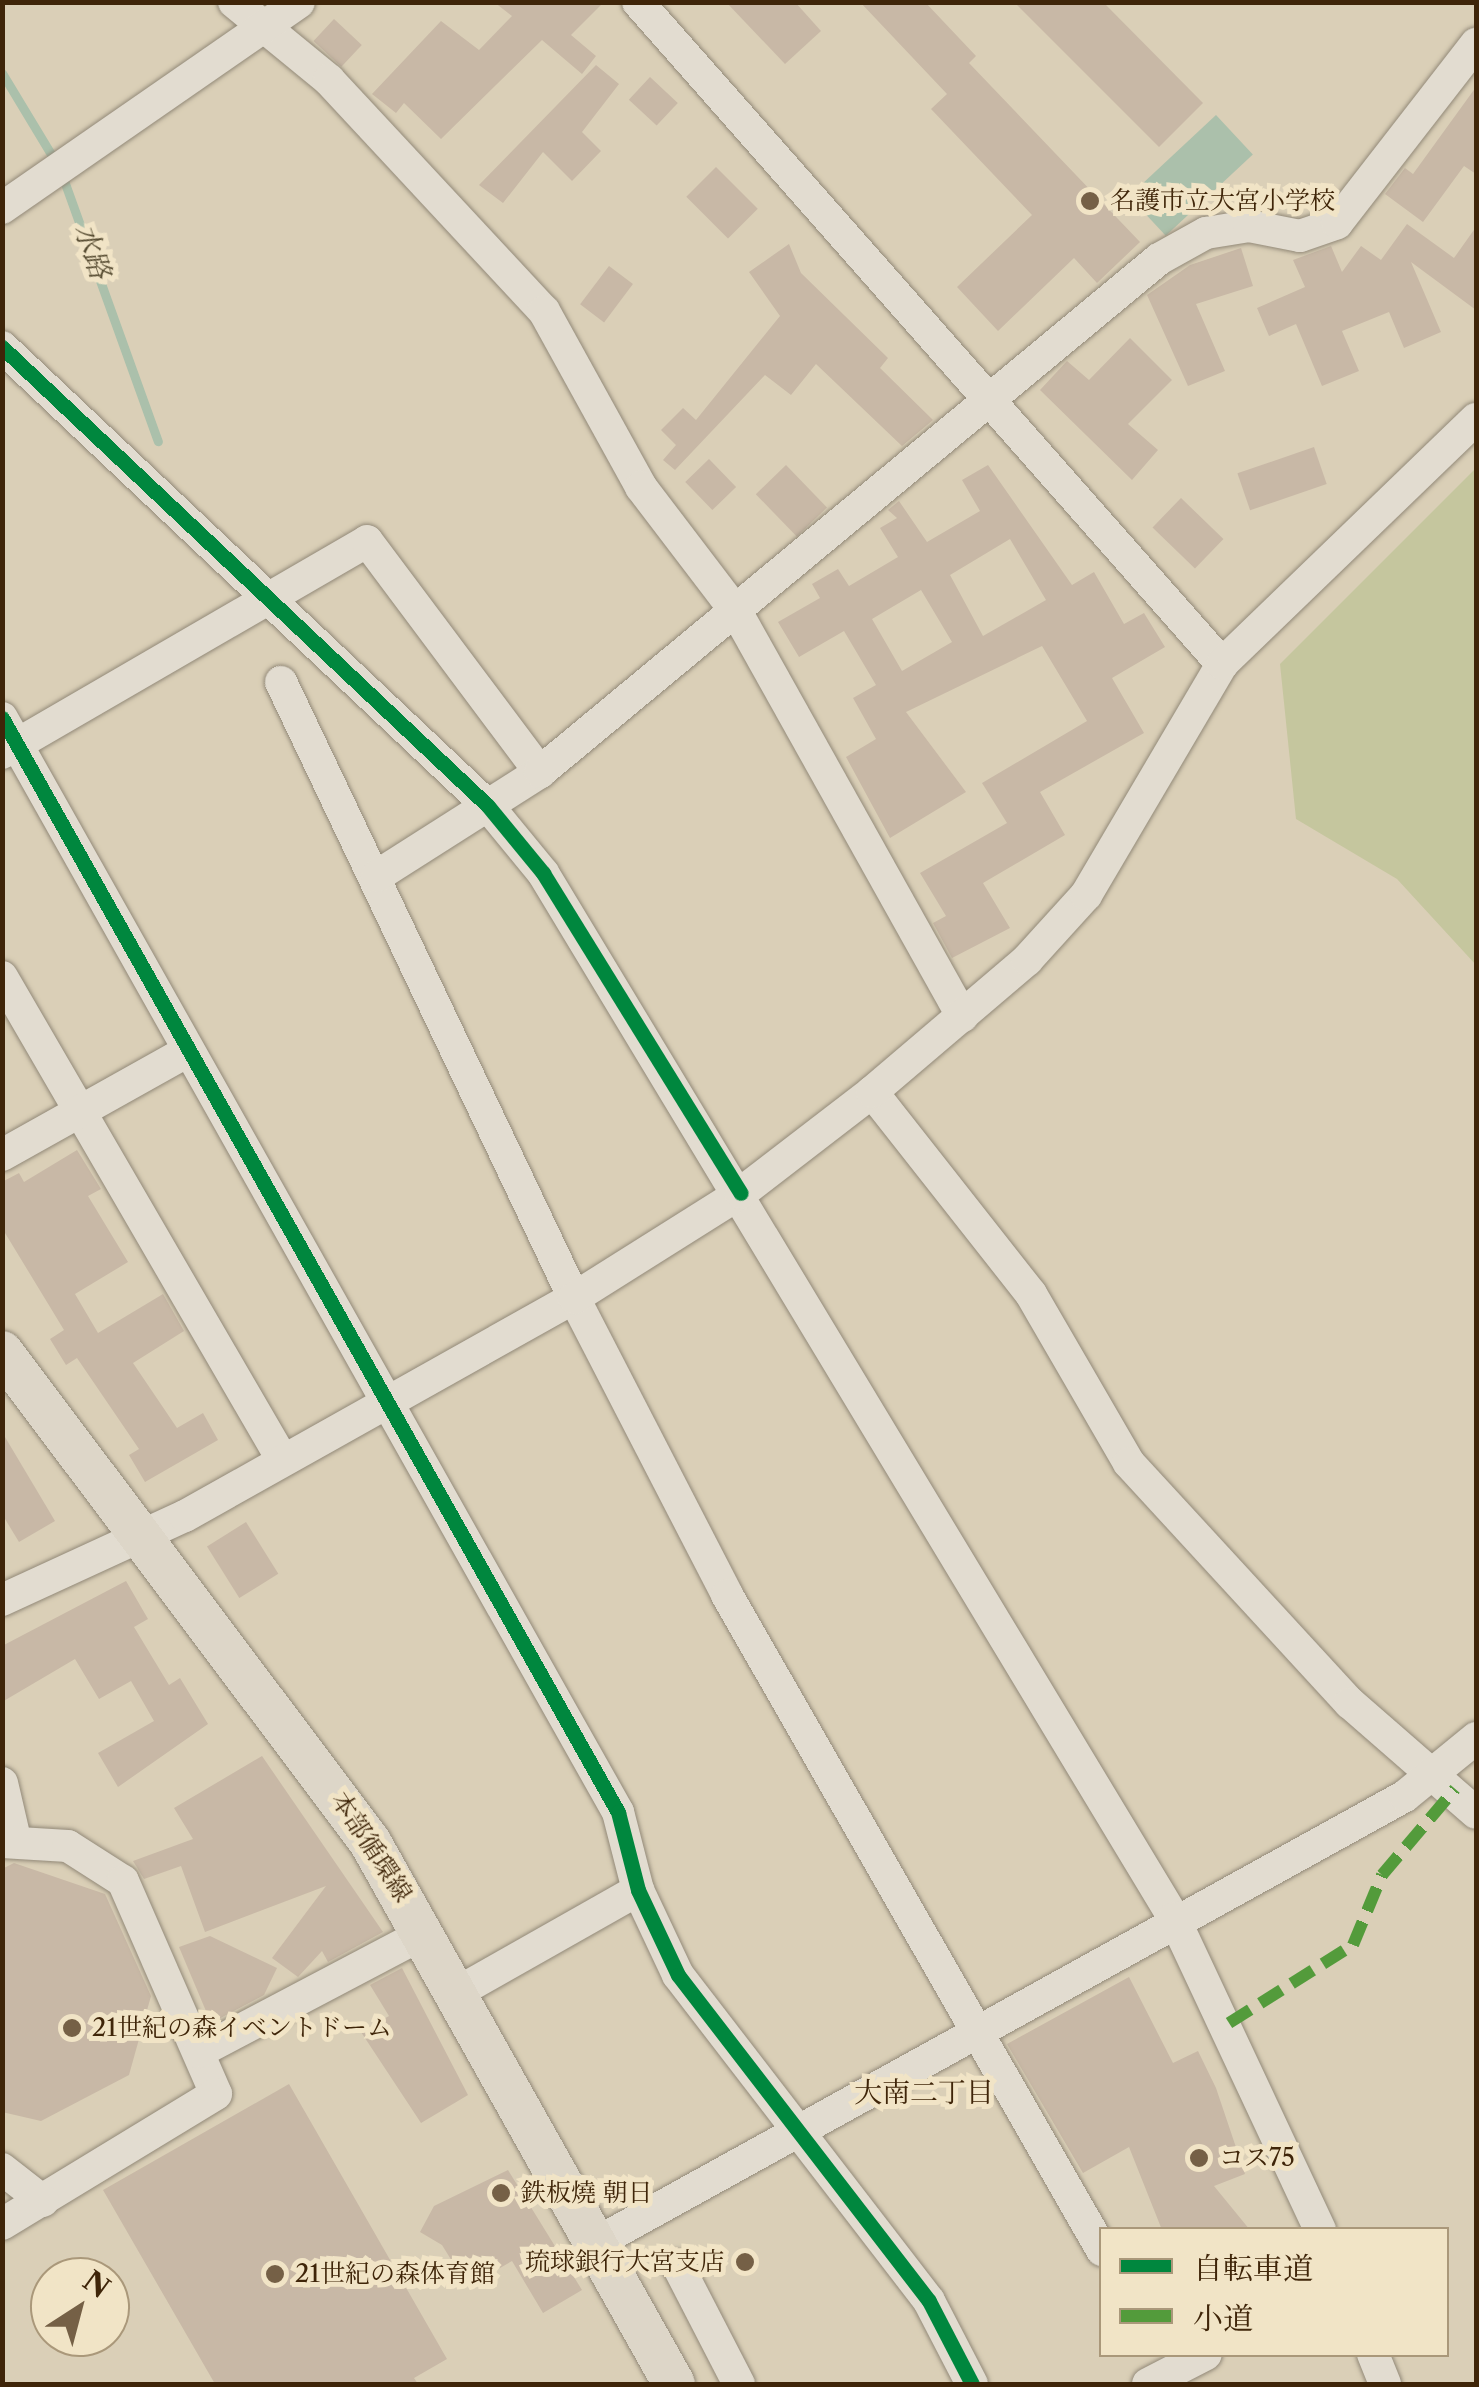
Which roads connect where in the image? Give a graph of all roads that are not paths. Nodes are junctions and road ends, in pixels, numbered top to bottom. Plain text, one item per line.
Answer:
1 (234, 2) edge
2 (299, 2) edge
3 (638, 2) edge
4 (266, 29) junction
5 (1476, 44) edge
6 (2, 208) edge
7 (2, 347) edge
8 (989, 406) junction
9 (1476, 419) edge
10 (267, 593) junction
11 (737, 613) junction
12 (1222, 664) junction
13 (282, 682) dead end
14 (8, 738) edge
15 (540, 772) junction
16 (488, 806) junction
17 (376, 876) junction
18 (2, 977) edge
19 (962, 1016) junction
20 (188, 1051) junction
21 (872, 1092) junction
22 (82, 1113) junction
23 (2, 1155) edge
24 (740, 1193) junction
25 (574, 1298) junction
26 (2, 1352) edge
27 (390, 1402) junction
28 (282, 1459) junction
29 (141, 1532) junction
30 (2, 1600) edge
31 (1476, 1738) edge
32 (1433, 1775) junction
33 (2, 1783) edge
34 (1476, 1813) edge
35 (9, 1841) edge
36 (638, 1890) junction
37 (1174, 1918) junction
38 (425, 1933) junction
39 (458, 1992) junction
40 (973, 2031) junction
41 (199, 2052) junction
42 (794, 2131) junction
43 (2, 2168) edge
44 (43, 2200) junction
45 (2, 2224) edge
46 (1319, 2227) edge
47 (596, 2243) junction
48 (1099, 2245) edge
49 (678, 2266) dead end
50 (1200, 2357) edge
51 (1374, 2357) edge
52 (1166, 2374) edge
53 (674, 2384) edge
54 (739, 2384) edge
55 (972, 2384) edge
56 (1385, 2384) edge

1 - 4 street
2 - 4 street
3 - 8 street
4 - 6 street
4 - 11 street
5 - 8 street
7 - 10 street
8 - 11 street
8 - 12 street
9 - 12 street
10 - 14 street
10 - 15 street
10 - 16 street
11 - 15 street
11 - 19 street
12 - 19 street
13 - 17 street
14 - 20 street
15 - 16 street
16 - 17 street
16 - 24 street
17 - 25 street
18 - 22 street
19 - 21 street
20 - 22 street
20 - 27 street
21 - 24 street
21 - 32 street
22 - 23 street
22 - 28 street
24 - 25 street
24 - 37 street
25 - 27 street
25 - 40 street
26 - 29 main road, 本部循環線
27 - 28 street
27 - 36 street
28 - 29 street
29 - 30 street
29 - 38 main road, 本部循環線
31 - 32 street
32 - 34 street
32 - 37 street
33 - 35 street
35 - 41 street
36 - 39 street
36 - 42 street
37 - 40 street
37 - 46 street
38 - 39 main road, 本部循環線
38 - 41 street
39 - 47 main road, 本部循環線
40 - 42 street
40 - 48 street
41 - 44 street
42 - 47 street
42 - 55 street
43 - 44 street
44 - 45 street
47 - 53 main road, 本部循環線
49 - 54 street
50 - 52 street
51 - 56 street

